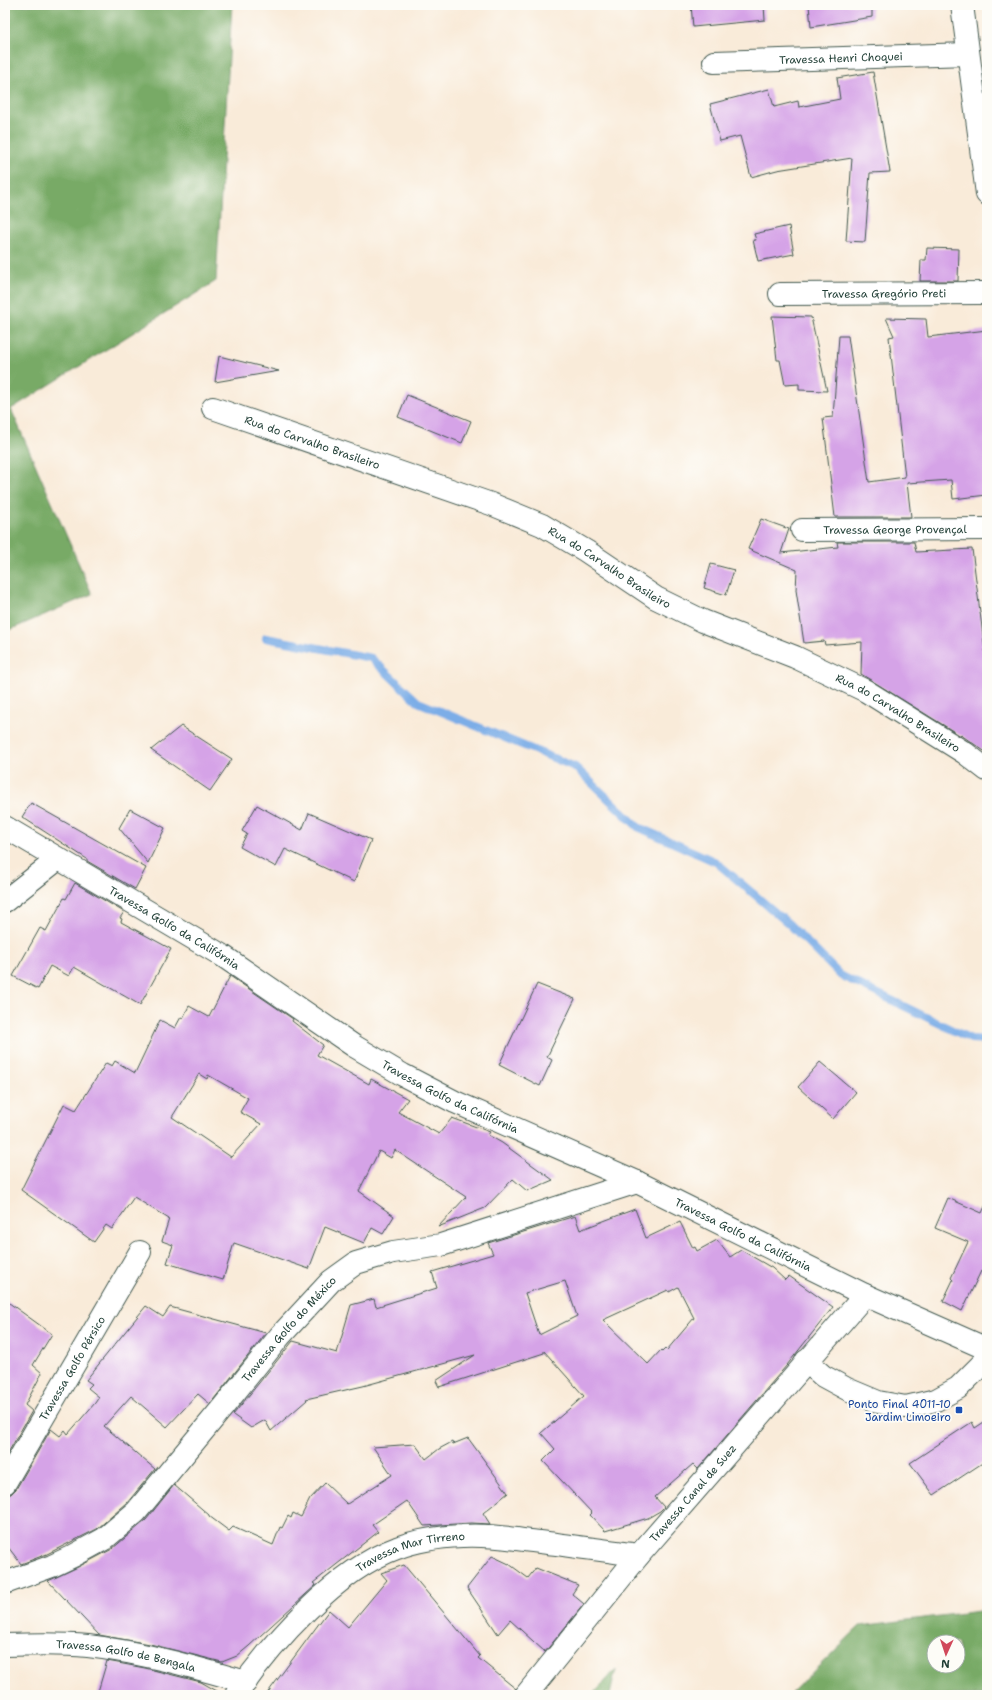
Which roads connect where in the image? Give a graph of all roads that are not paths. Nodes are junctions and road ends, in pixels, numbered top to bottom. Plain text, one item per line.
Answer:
1 (962, 5) edge
2 (968, 54) junction
3 (714, 62) dead end
4 (987, 194) edge
5 (987, 293) edge
6 (780, 294) dead end
7 (213, 408) dead end
8 (987, 529) edge
9 (802, 530) dead end
10 (987, 770) edge
11 (5, 827) edge
12 (58, 859) junction
13 (5, 902) edge
14 (638, 1182) junction
15 (140, 1252) dead end
16 (865, 1295) junction
17 (987, 1349) edge
18 (987, 1359) edge
19 (806, 1361) junction
20 (5, 1484) edge
21 (639, 1555) junction
22 (5, 1583) edge
23 (5, 1645) edge
24 (241, 1688) edge
25 (526, 1695) edge

1 - 2 street
2 - 3 street, Travessa Henri Choquei
2 - 4 street
5 - 6 street, Travessa Gregório Preti
7 - 10 street, Rua do Carvalho Brasileiro
8 - 9 street, Travessa George Provençal
11 - 12 street, Travessa Golfo da Califórnia
12 - 13 street
12 - 14 street, Travessa Golfo da Califórnia
14 - 16 street, Travessa Golfo da Califórnia
14 - 22 street, Travessa Golfo do México
15 - 20 street, Travessa Golfo Pérsico
16 - 17 street, Travessa Golfo da Califórnia
16 - 19 street, Travessa Canal de Suez
18 - 19 street
19 - 21 street, Travessa Canal de Suez
21 - 24 street, Travessa Mar Tirreno
21 - 25 street, Travessa Canal de Suez
23 - 24 street, Travessa Golfo de Bengala

